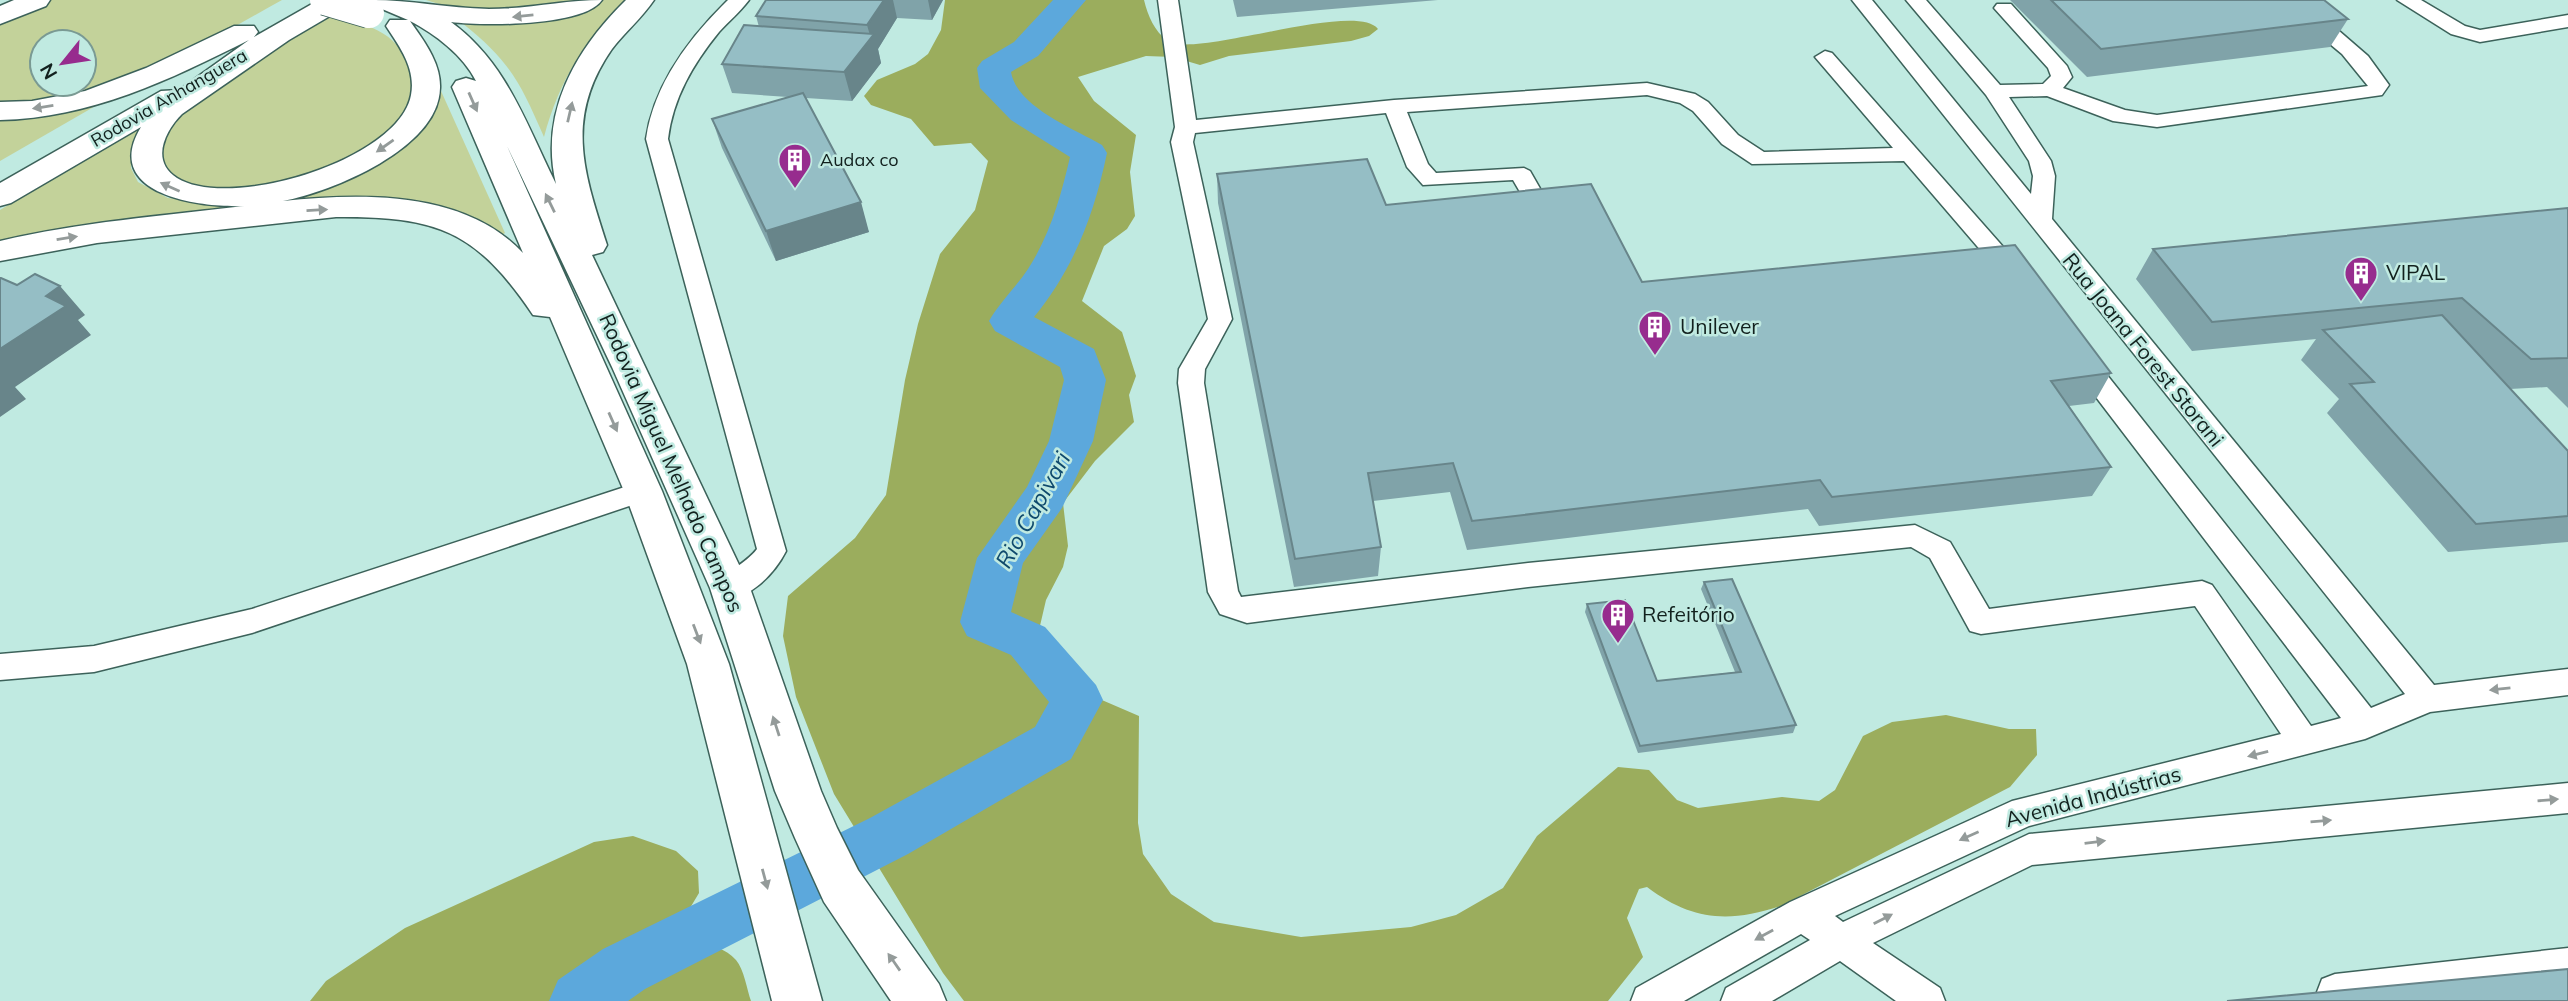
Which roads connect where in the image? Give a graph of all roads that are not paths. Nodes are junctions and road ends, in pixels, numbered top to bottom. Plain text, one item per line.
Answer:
1 (37, 0) edge
2 (300, 0) edge
3 (325, 0) edge
4 (589, 0) edge
5 (641, 0) edge
6 (739, 0) edge
7 (1168, 0) edge
8 (1862, 0) edge
9 (1916, 0) edge
10 (2287, 0) edge
11 (2407, 0) edge
12 (381, 8) edge
13 (2004, 8) dead end
14 (0, 16) edge
15 (2568, 21) edge
16 (244, 32) junction
17 (281, 33) junction
18 (1825, 57) dead end
19 (2049, 90) junction
20 (1994, 91) junction
21 (1394, 106) junction
22 (0, 111) edge
23 (1186, 127) junction
24 (1912, 154) junction
25 (0, 173) edge
26 (0, 196) edge
27 (1535, 199) edge
28 (2040, 224) junction
29 (0, 251) edge
30 (2028, 291) edge
31 (2062, 334) edge
32 (630, 367) junction
33 (591, 372) junction
34 (643, 491) junction
35 (730, 588) junction
36 (0, 667) edge
37 (2568, 682) edge
38 (2427, 699) junction
39 (2365, 725) junction
40 (2304, 743) junction
41 (2568, 799) edge
42 (1802, 914) junction
43 (1841, 941) junction
44 (2568, 965) edge
45 (794, 991) edge
46 (2296, 996) edge
47 (921, 1001) edge
48 (1649, 1001) edge
49 (1738, 1001) edge
50 (1927, 1001) edge

1 - 14 highway
2 - 16 highway, Rodovia Anhanguera
3 - 12 highway, bridge
4 -> 12 highway
32 -> 5 highway
6 - 35 street
7 - 23 street
8 - 28 street, Rua Joana Forest Storani
9 - 20 street
10 - 19 street
11 - 15 street
12 - 17 highway, Rodovia Anhanguera
12 -> 17 highway
32 -> 12 highway, Rodovia Miguel Melhado Campos
12 -> 33 highway, Rodovia Miguel Melhado Campos
13 - 19 street
16 -> 22 highway
16 - 25 highway, Rodovia Anhanguera
17 - 26 highway, Rodovia Anhanguera
18 - 24 street
19 - 20 street
20 - 28 street
21 - 23 street
21 - 24 street
21 - 27 street
23 - 40 street
24 - 30 street
28 - 38 street, Rua Joana Forest Storani
29 -> 33 highway
31 - 39 street
32 - 35 highway, Rodovia Miguel Melhado Campos
33 -> 34 highway, Rodovia Miguel Melhado Campos
34 - 36 street
34 -> 45 highway, Rodovia Miguel Melhado Campos
47 -> 35 highway, Rodovia Miguel Melhado Campos
37 -> 38 street, Avenida Indústrias
38 - 39 street, Avenida Indústrias
39 - 40 street, Avenida Indústrias
40 -> 42 street, Avenida Indústrias
43 -> 41 street, Avenida Indústrias
42 - 43 street
42 -> 48 street, Avenida Indústrias
43 - 49 street, Avenida Indústrias
43 - 50 street
44 - 46 street

